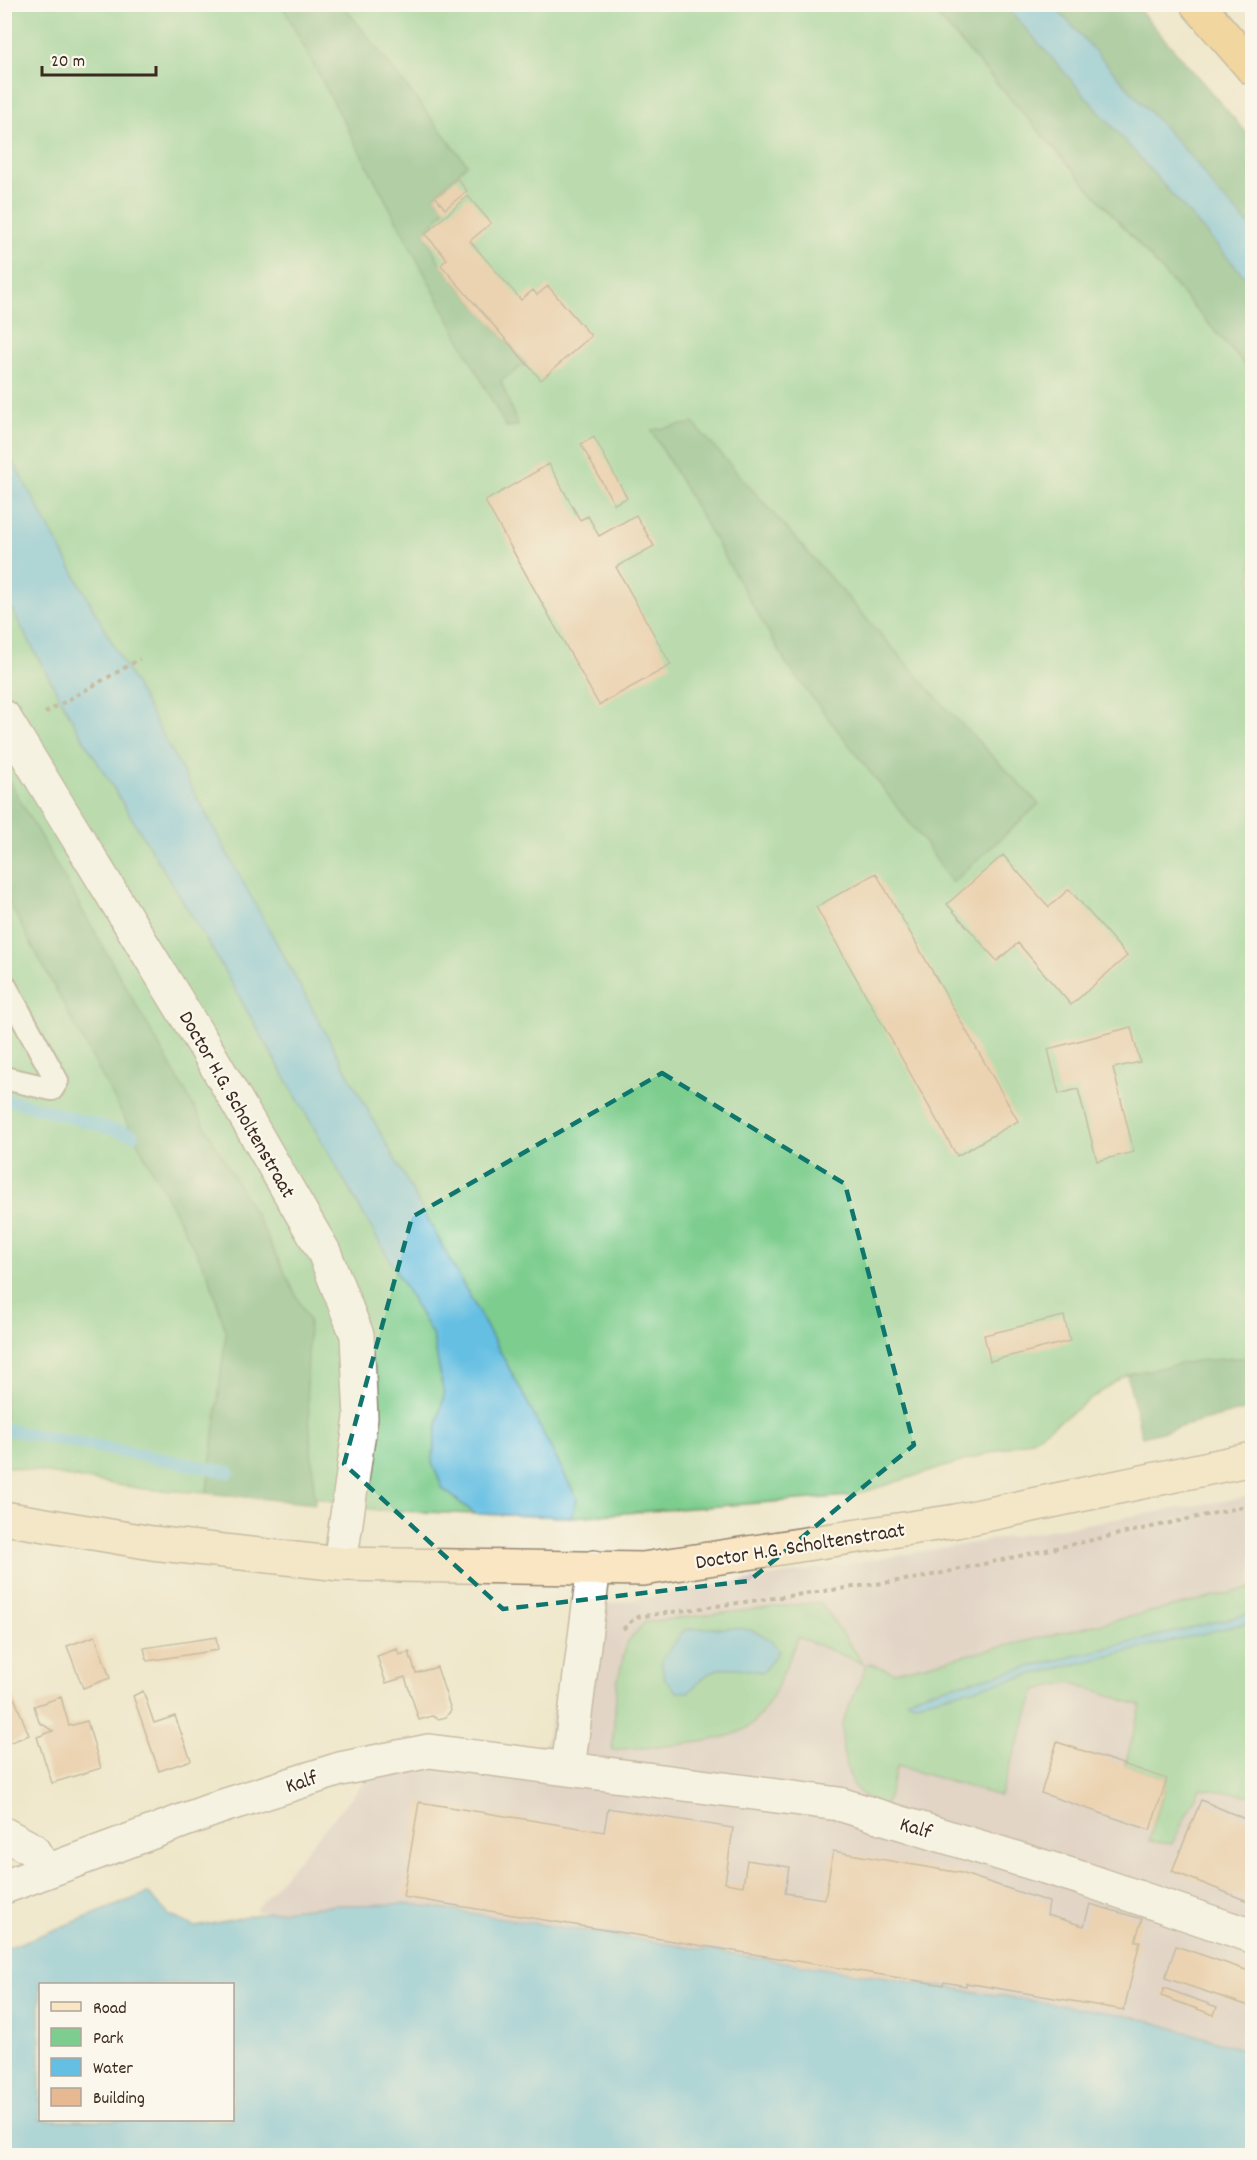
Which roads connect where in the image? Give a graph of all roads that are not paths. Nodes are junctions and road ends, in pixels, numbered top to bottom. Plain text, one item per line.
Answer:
1 (1197, 4) edge
2 (1252, 68) edge
3 (9, 724) edge
4 (4, 984) edge
5 (4, 1078) edge
6 (1252, 1459) edge
7 (4, 1518) edge
8 (340, 1564) junction
9 (594, 1568) junction
10 (568, 1769) junction
11 (4, 1834) edge
12 (46, 1871) junction
13 (4, 1887) edge
14 (1252, 1936) edge

1 - 2 highway
3 - 8 street, Doctor H.G. Scholtenstraat
4 - 5 lane
6 - 9 main road, Doctor H.G. Scholtenstraat
7 - 8 main road, Doctor H.G. Scholtenstraat
8 - 9 main road, Doctor H.G. Scholtenstraat
9 - 10 street
10 - 12 street, Kalf
10 - 14 street, Kalf
11 - 12 street
12 - 13 street, Kalf

